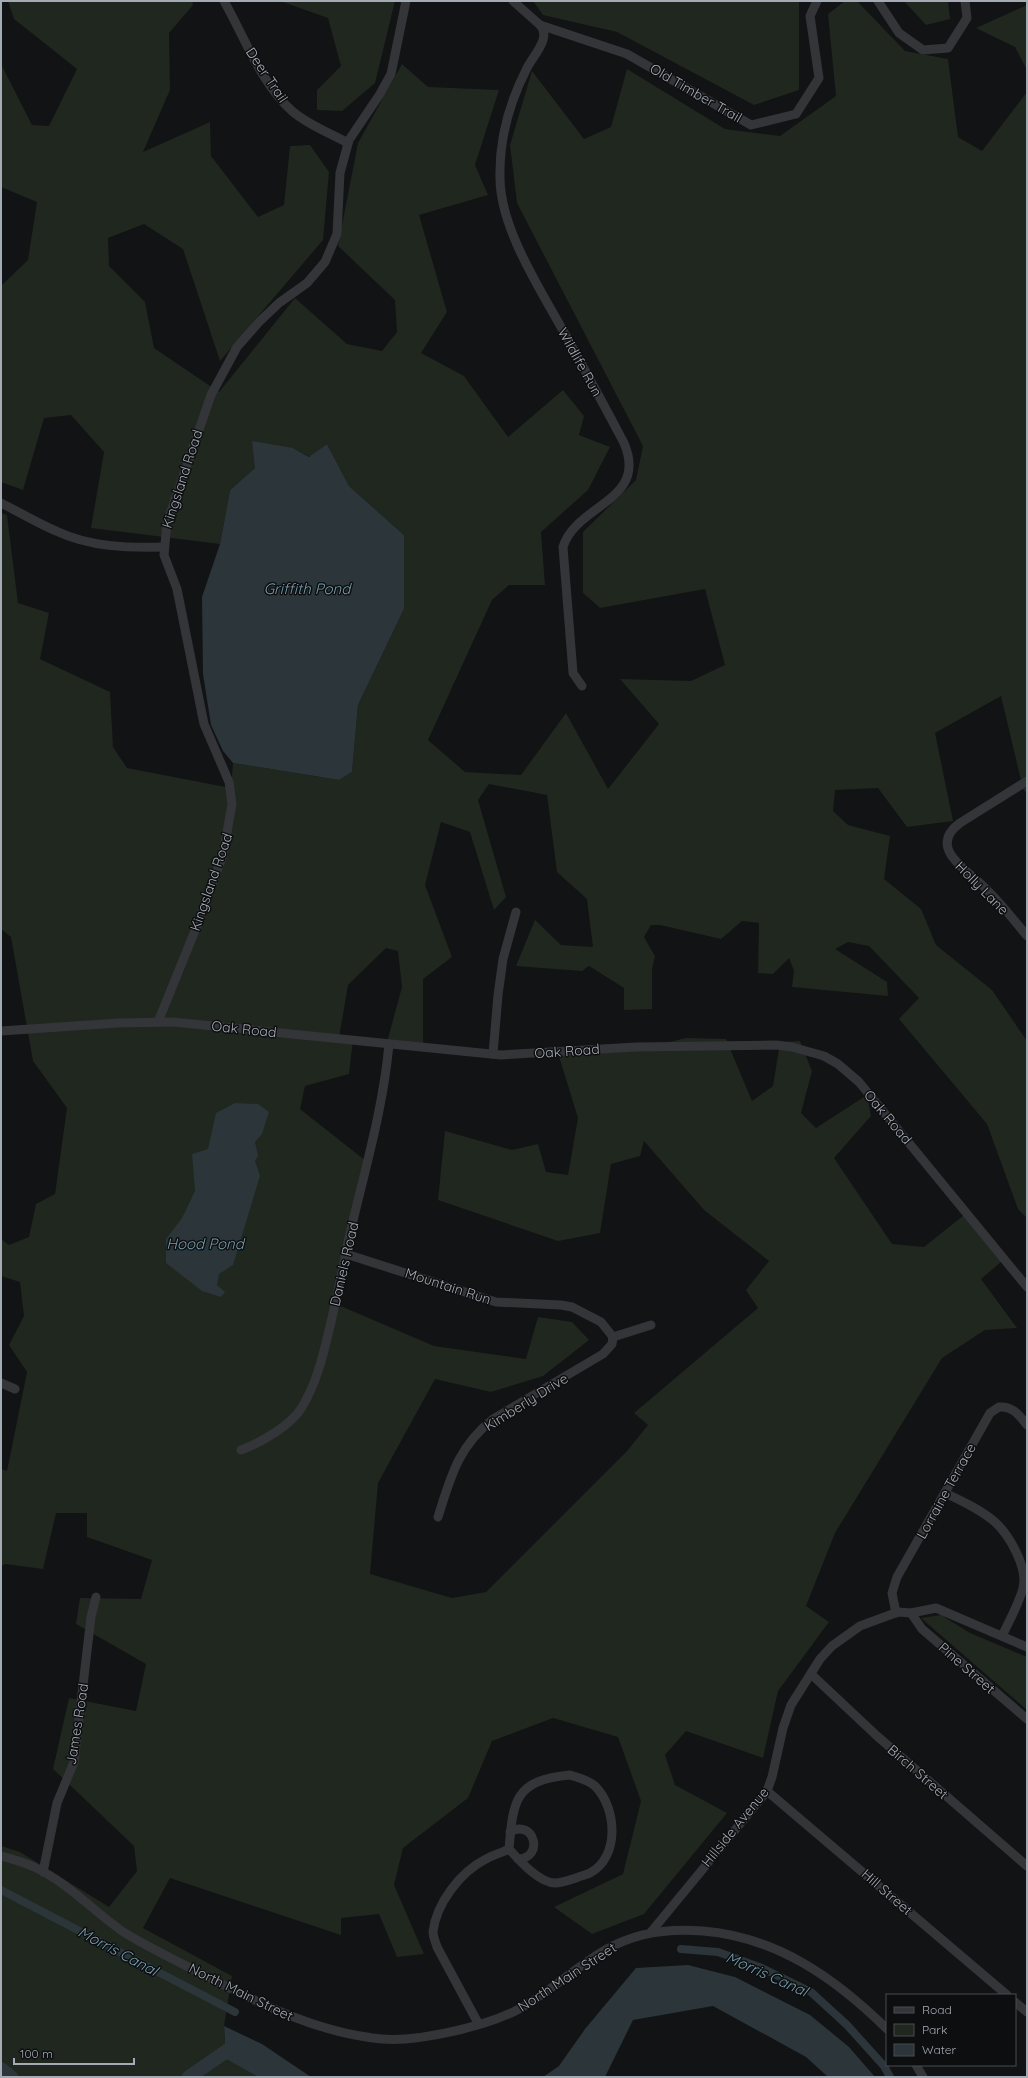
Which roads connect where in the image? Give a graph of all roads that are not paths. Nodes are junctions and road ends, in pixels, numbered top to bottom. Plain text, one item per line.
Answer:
1 (224, 1) edge
2 (406, 1) edge
3 (513, 1) edge
4 (817, 1) edge
5 (878, 1) edge
6 (965, 1) edge
7 (540, 25) junction
8 (348, 143) junction
9 (1, 503) edge
10 (164, 547) junction
11 (582, 686) dead end
12 (1027, 781) edge
13 (516, 912) dead end
14 (1027, 936) edge
15 (158, 1022) junction
16 (1, 1031) edge
17 (389, 1044) junction
18 (493, 1054) junction
19 (346, 1254) junction
20 (1027, 1287) edge
21 (651, 1325) dead end
22 (613, 1337) junction
23 (1, 1383) edge
24 (15, 1389) dead end
25 (1027, 1425) edge
26 (241, 1450) dead end
27 (945, 1493) junction
28 (438, 1517) dead end
29 (96, 1597) dead end
30 (896, 1613) junction
31 (911, 1614) junction
32 (1002, 1636) junction
33 (1027, 1647) edge
34 (811, 1674) junction
35 (1027, 1719) edge
36 (767, 1791) junction
37 (510, 1832) junction
38 (509, 1849) junction
39 (1, 1856) edge
40 (518, 1859) junction
41 (1027, 1866) edge
42 (43, 1872) junction
43 (651, 1932) junction
44 (1006, 1994) edge
45 (1016, 2003) edge
46 (1027, 2012) edge
47 (478, 2023) junction
48 (886, 2028) edge
49 (917, 2066) edge
50 (923, 2077) edge

1 - 8 street, Deer Trail
2 - 8 street, Kingsland Road
3 - 7 street, Old Timber Trail
4 - 7 street, Old Timber Trail
5 - 6 street
7 - 11 street, Wildlife Run
8 - 10 street, Kingsland Road
9 - 10 street
10 - 15 street, Kingsland Road
12 - 14 street, Holly Lane
13 - 18 street
15 - 16 street, Oak Road
15 - 17 street, Oak Road
17 - 18 street, Oak Road
17 - 19 street, Daniels Road
18 - 20 street, Oak Road
19 - 22 street, Mountain Run
19 - 26 street, Daniels Road
21 - 22 street
22 - 28 street, Kimberly Drive
23 - 24 street
25 - 27 street, Lorraine Terrace
27 - 30 street, Lorraine Terrace
27 - 32 street
29 - 42 street, James Road
30 - 31 street, Hillside Avenue
30 - 34 street, Hillside Avenue
31 - 32 street, Hillside Avenue
31 - 35 street, Pine Street
32 - 33 street, Hillside Avenue
34 - 36 street, Hillside Avenue
34 - 41 street, Birch Street
36 - 43 street, Hillside Avenue
36 - 44 street, Hill Street
37 - 38 street
37 - 40 street
37 - 40 street
38 - 40 street
38 - 47 street
39 - 42 street, North Main Street
42 - 47 street, North Main Street
43 - 47 street, North Main Street
43 - 48 street, North Main Street
45 - 46 street
49 - 50 street

